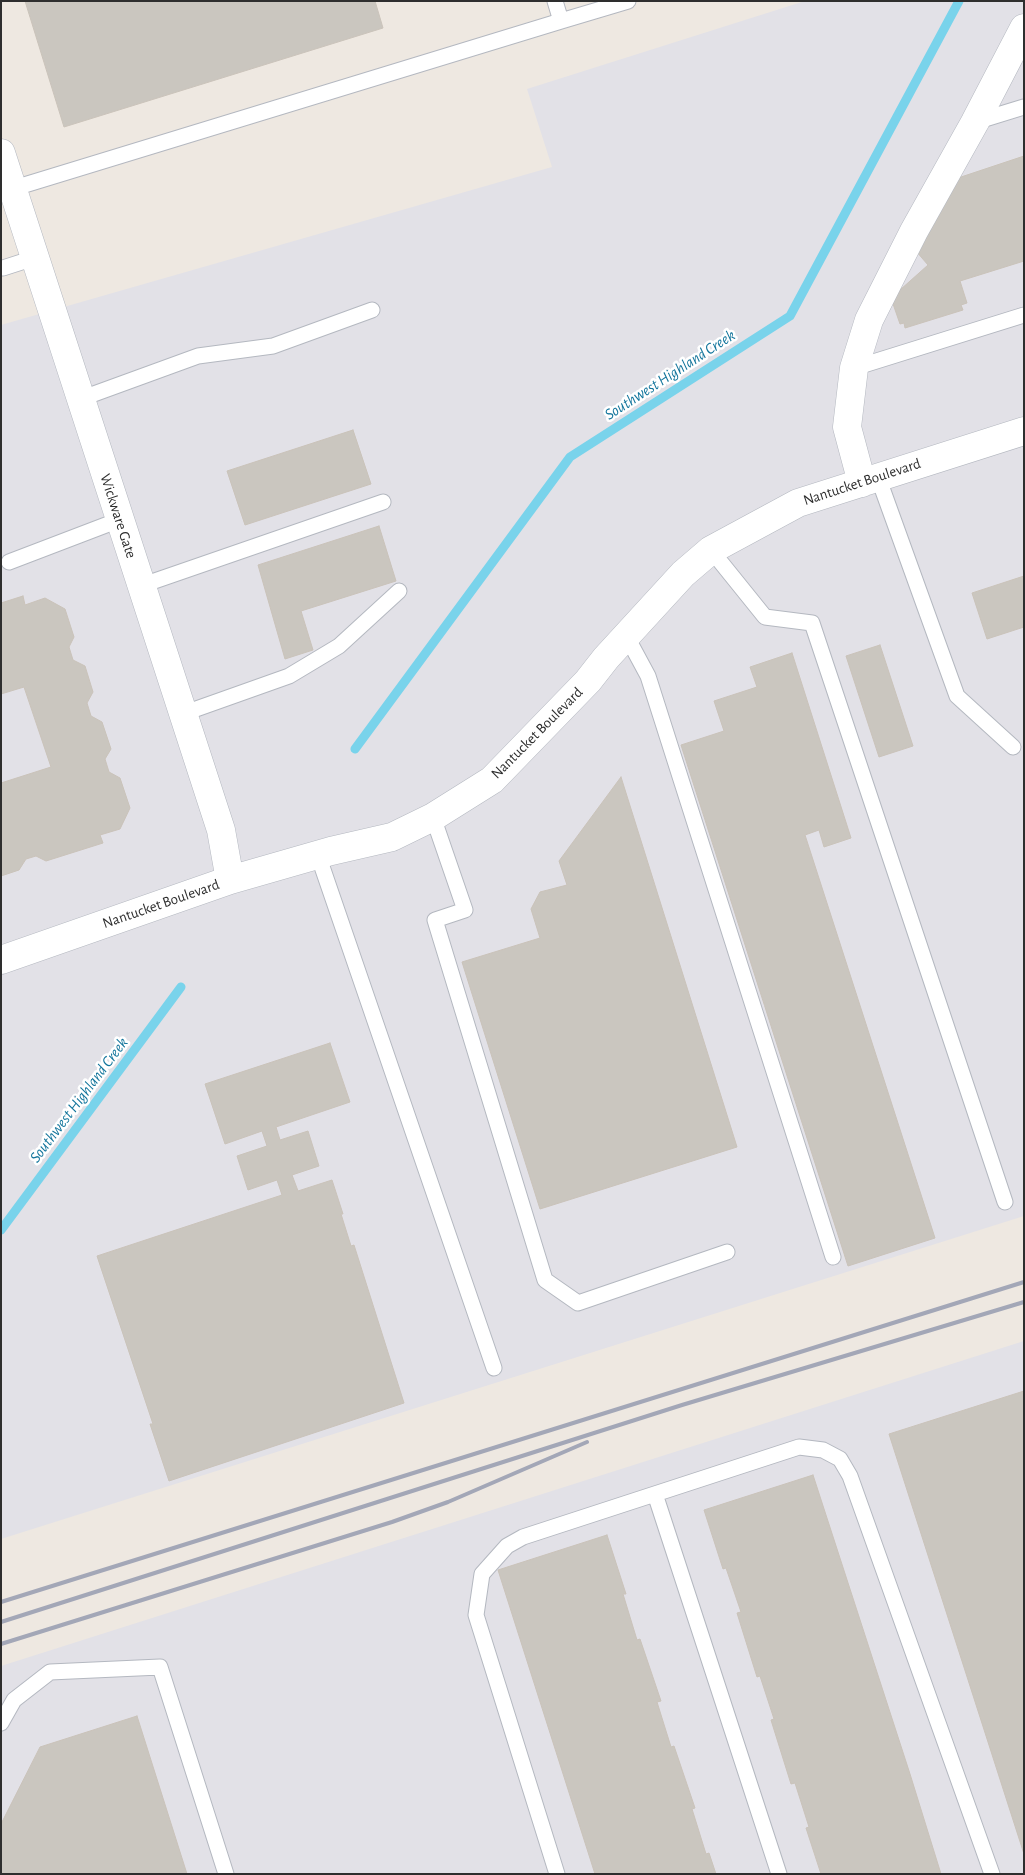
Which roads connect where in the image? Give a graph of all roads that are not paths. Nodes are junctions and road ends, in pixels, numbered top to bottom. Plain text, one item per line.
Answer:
1 (555, 1) edge
2 (628, 1) edge
3 (561, 21) junction
4 (1024, 28) edge
5 (1024, 107) edge
6 (975, 122) junction
7 (1, 152) edge
8 (7, 191) edge
9 (34, 258) junction
10 (2, 266) edge
11 (372, 310) dead end
12 (1024, 315) edge
13 (854, 368) junction
14 (80, 399) junction
15 (1024, 431) edge
16 (870, 480) junction
17 (383, 502) dead end
18 (119, 520) junction
19 (711, 550) junction
20 (9, 562) dead end
21 (140, 586) junction
22 (399, 591) dead end
23 (626, 637) junction
24 (182, 714) junction
25 (1013, 747) dead end
26 (432, 817) junction
27 (318, 855) junction
28 (230, 880) junction
29 (1, 960) edge
30 (1005, 1202) dead end
31 (727, 1252) dead end
32 (833, 1257) dead end
33 (494, 1368) dead end
34 (655, 1494) junction
35 (1, 1723) edge
36 (226, 1874) edge
37 (557, 1874) edge
38 (779, 1874) edge
39 (992, 1874) edge

1 - 3 lane
2 - 3 lane
3 - 8 lane
4 - 6 street
5 - 6 lane
6 - 13 street
7 - 8 street, Wickware Gate
8 - 9 street, Wickware Gate
9 - 10 lane
9 - 14 street, Wickware Gate
11 - 14 lane
12 - 13 lane
13 - 16 street
14 - 18 street, Wickware Gate
15 - 16 street, Nantucket Boulevard
16 - 19 street, Nantucket Boulevard
16 - 25 lane
17 - 21 lane
18 - 20 lane
18 - 21 street, Wickware Gate
19 - 23 street, Nantucket Boulevard
19 - 30 lane
21 - 24 street, Wickware Gate
22 - 24 lane
23 - 26 street, Nantucket Boulevard
23 - 32 lane
24 - 28 street, Wickware Gate
26 - 27 street, Nantucket Boulevard
26 - 31 lane
27 - 28 street, Nantucket Boulevard
27 - 33 lane
28 - 29 street, Nantucket Boulevard
34 - 37 lane
34 - 38 lane
34 - 39 lane
35 - 36 lane

